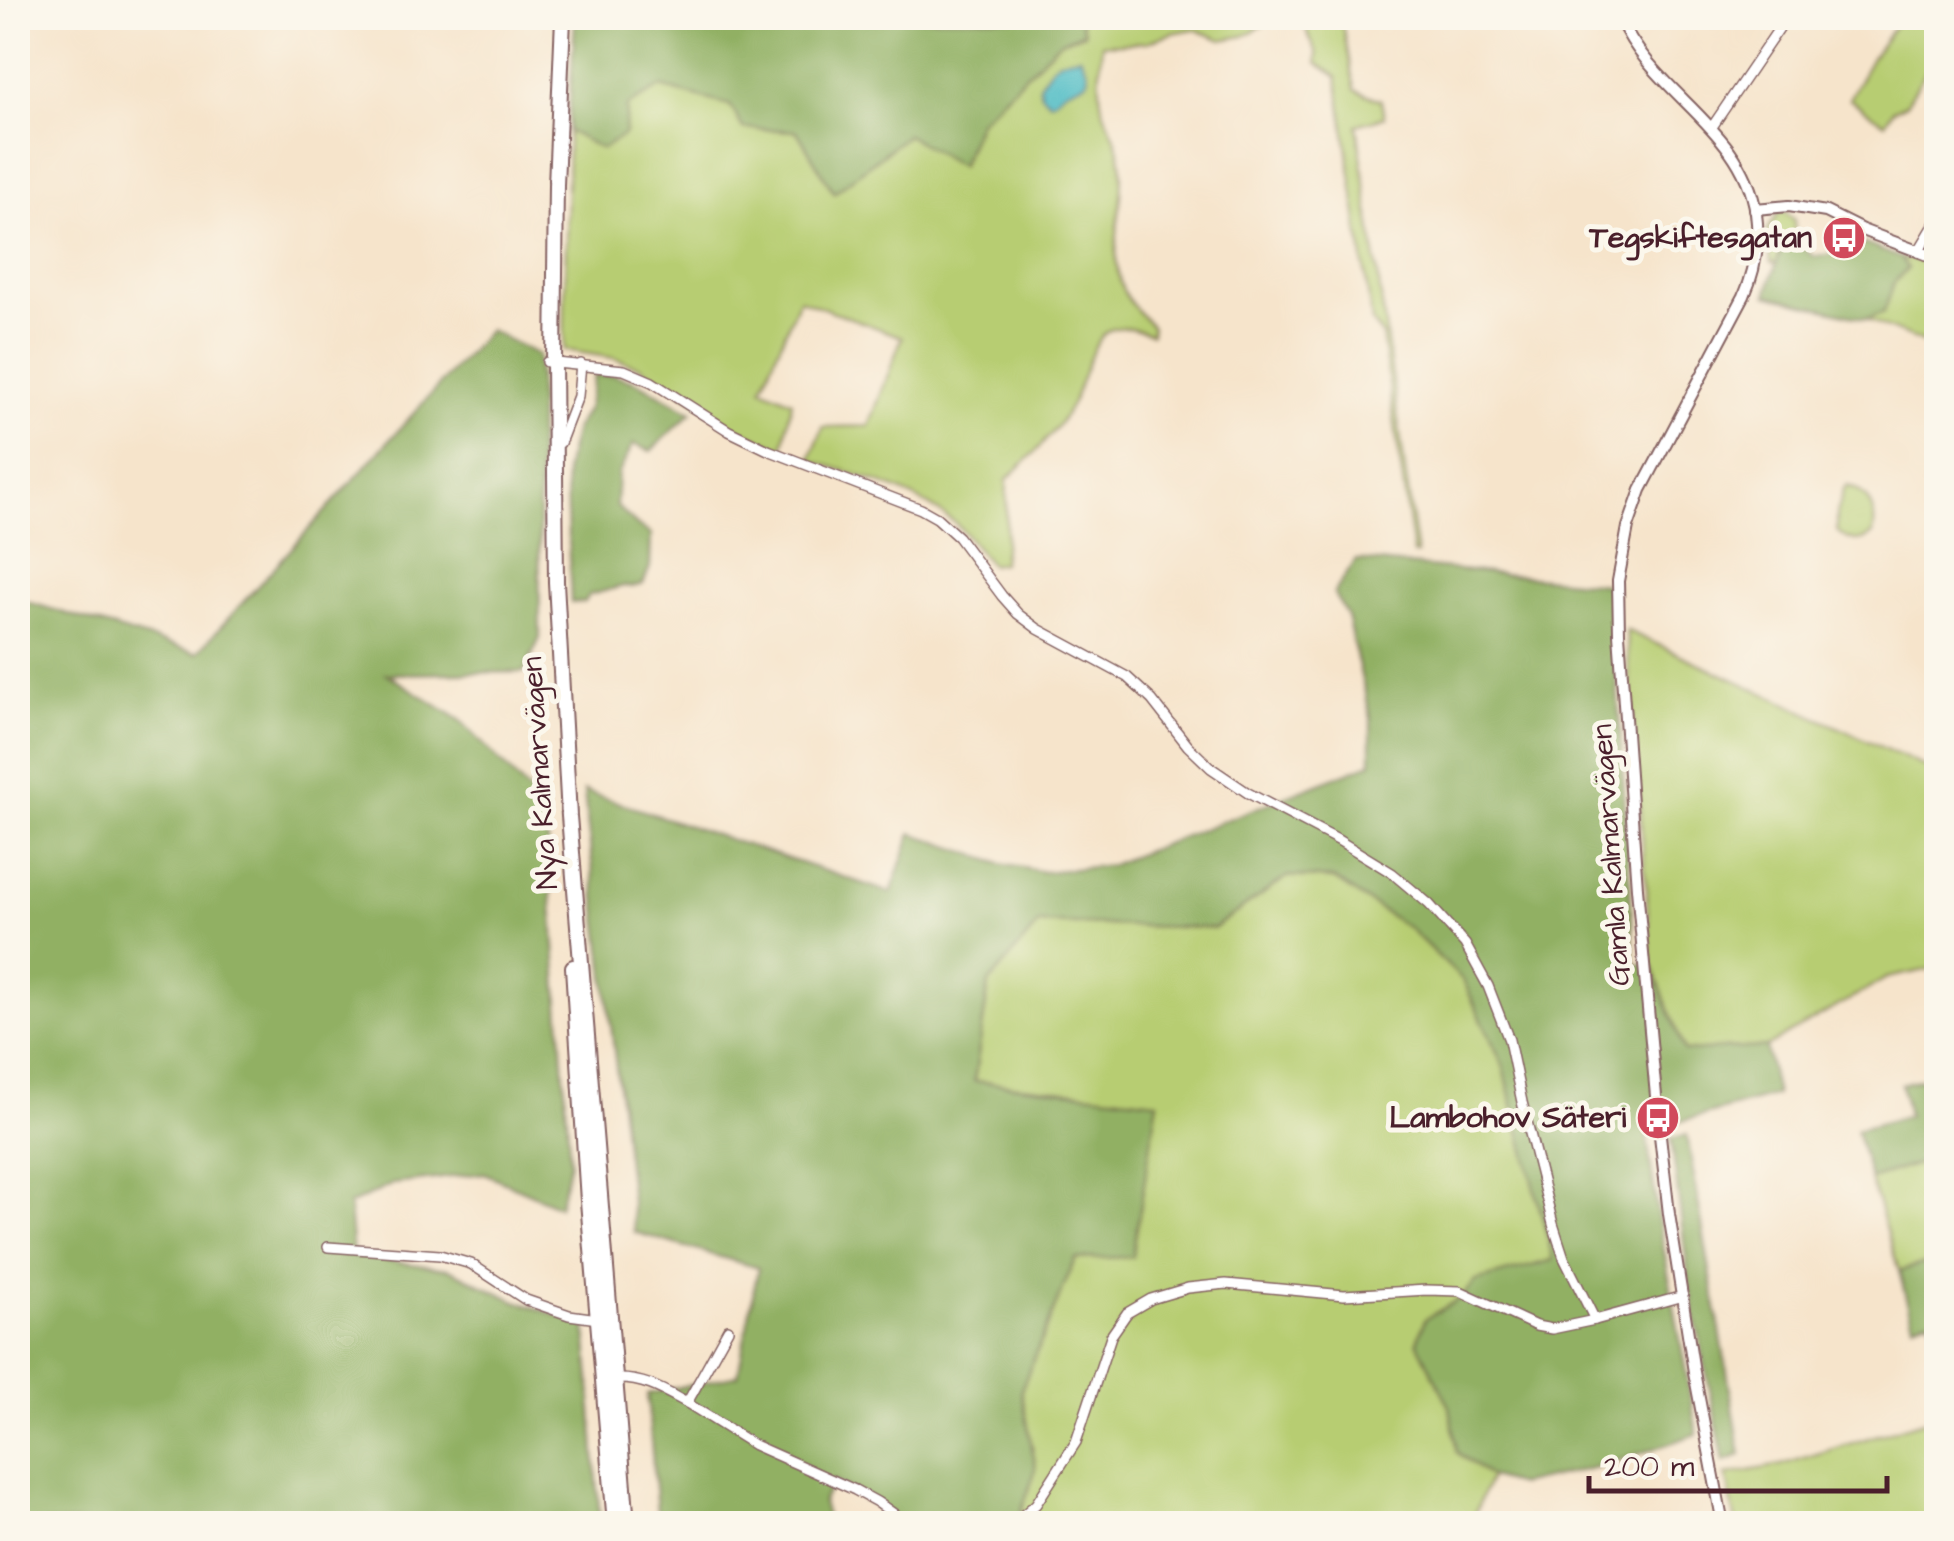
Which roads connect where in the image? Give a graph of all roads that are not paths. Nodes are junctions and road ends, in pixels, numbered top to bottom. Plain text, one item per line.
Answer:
1 (559, 18) edge
2 (1620, 18) edge
3 (1786, 18) edge
4 (1712, 127) junction
5 (1756, 208) junction
6 (1936, 222) edge
7 (1918, 252) junction
8 (1936, 258) edge
9 (550, 362) junction
10 (581, 364) junction
11 (554, 475) junction
12 (328, 1247) dead end
13 (1682, 1296) junction
14 (598, 1319) junction
15 (1595, 1320) junction
16 (728, 1329) dead end
17 (616, 1379) junction
18 (687, 1403) junction
19 (614, 1524) edge
20 (627, 1524) edge
21 (908, 1524) edge
22 (1013, 1524) edge
23 (1723, 1524) edge

1 - 9 main road, Nya Kalmarvägen
2 - 4 street
3 - 4 street
4 - 5 street
5 - 7 street
5 - 13 street, Gamla Kalmarvägen
6 - 7 street
7 - 8 street
9 - 10 street
9 - 11 main road, Nya Kalmarvägen
9 - 14 main road, Nya Kalmarvägen
10 - 11 street
10 - 15 street
11 - 17 main road, Nya Kalmarvägen
12 - 14 street
13 - 15 street
13 - 23 street, Gamla Kalmarvägen
14 - 19 main road, Nya Kalmarvägen
15 - 22 street
16 - 18 street
17 - 18 street
17 - 20 main road, Nya Kalmarvägen
18 - 21 street

